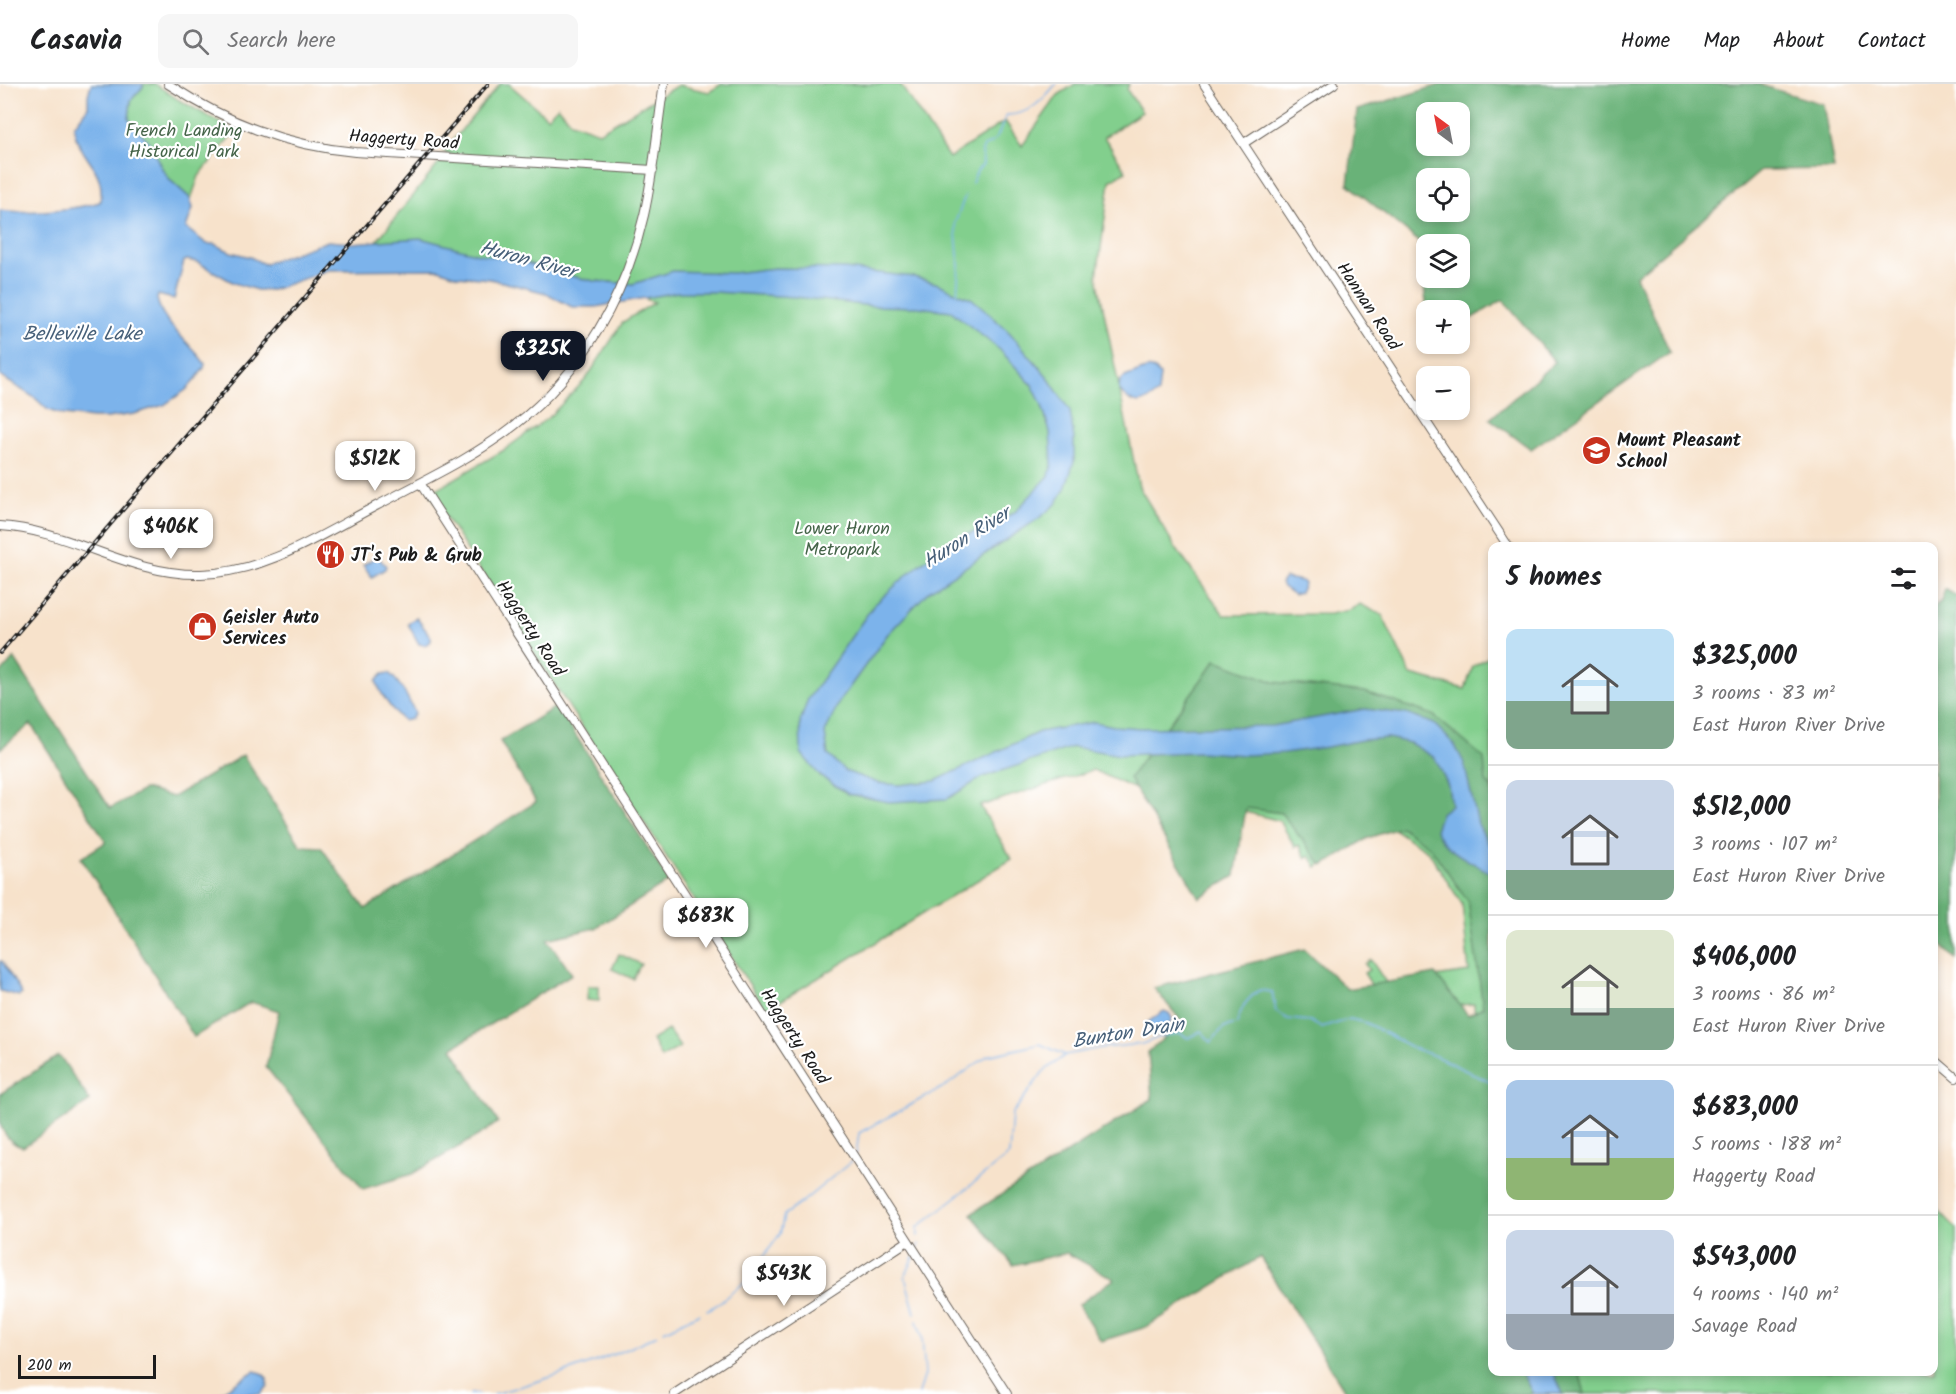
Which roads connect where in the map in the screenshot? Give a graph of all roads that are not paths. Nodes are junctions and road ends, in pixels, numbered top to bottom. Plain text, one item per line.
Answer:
1 (168, 84) edge
2 (664, 84) edge
3 (1204, 84) edge
4 (1334, 84) edge
5 (1244, 143) junction
6 (653, 170) junction
7 (420, 483) junction
8 (0, 526) edge
9 (1505, 542) edge
10 (1938, 1062) edge
11 (1956, 1078) edge
12 (908, 1241) junction
13 (674, 1394) edge
14 (1007, 1394) edge

1 - 6 street, Haggerty Road
2 - 6 street
3 - 5 street, Hannan Road
4 - 5 street
5 - 9 street, Hannan Road
6 - 7 street
7 - 8 street
7 - 12 street, Haggerty Road
10 - 11 street
12 - 13 street
12 - 14 street, Haggerty Road

